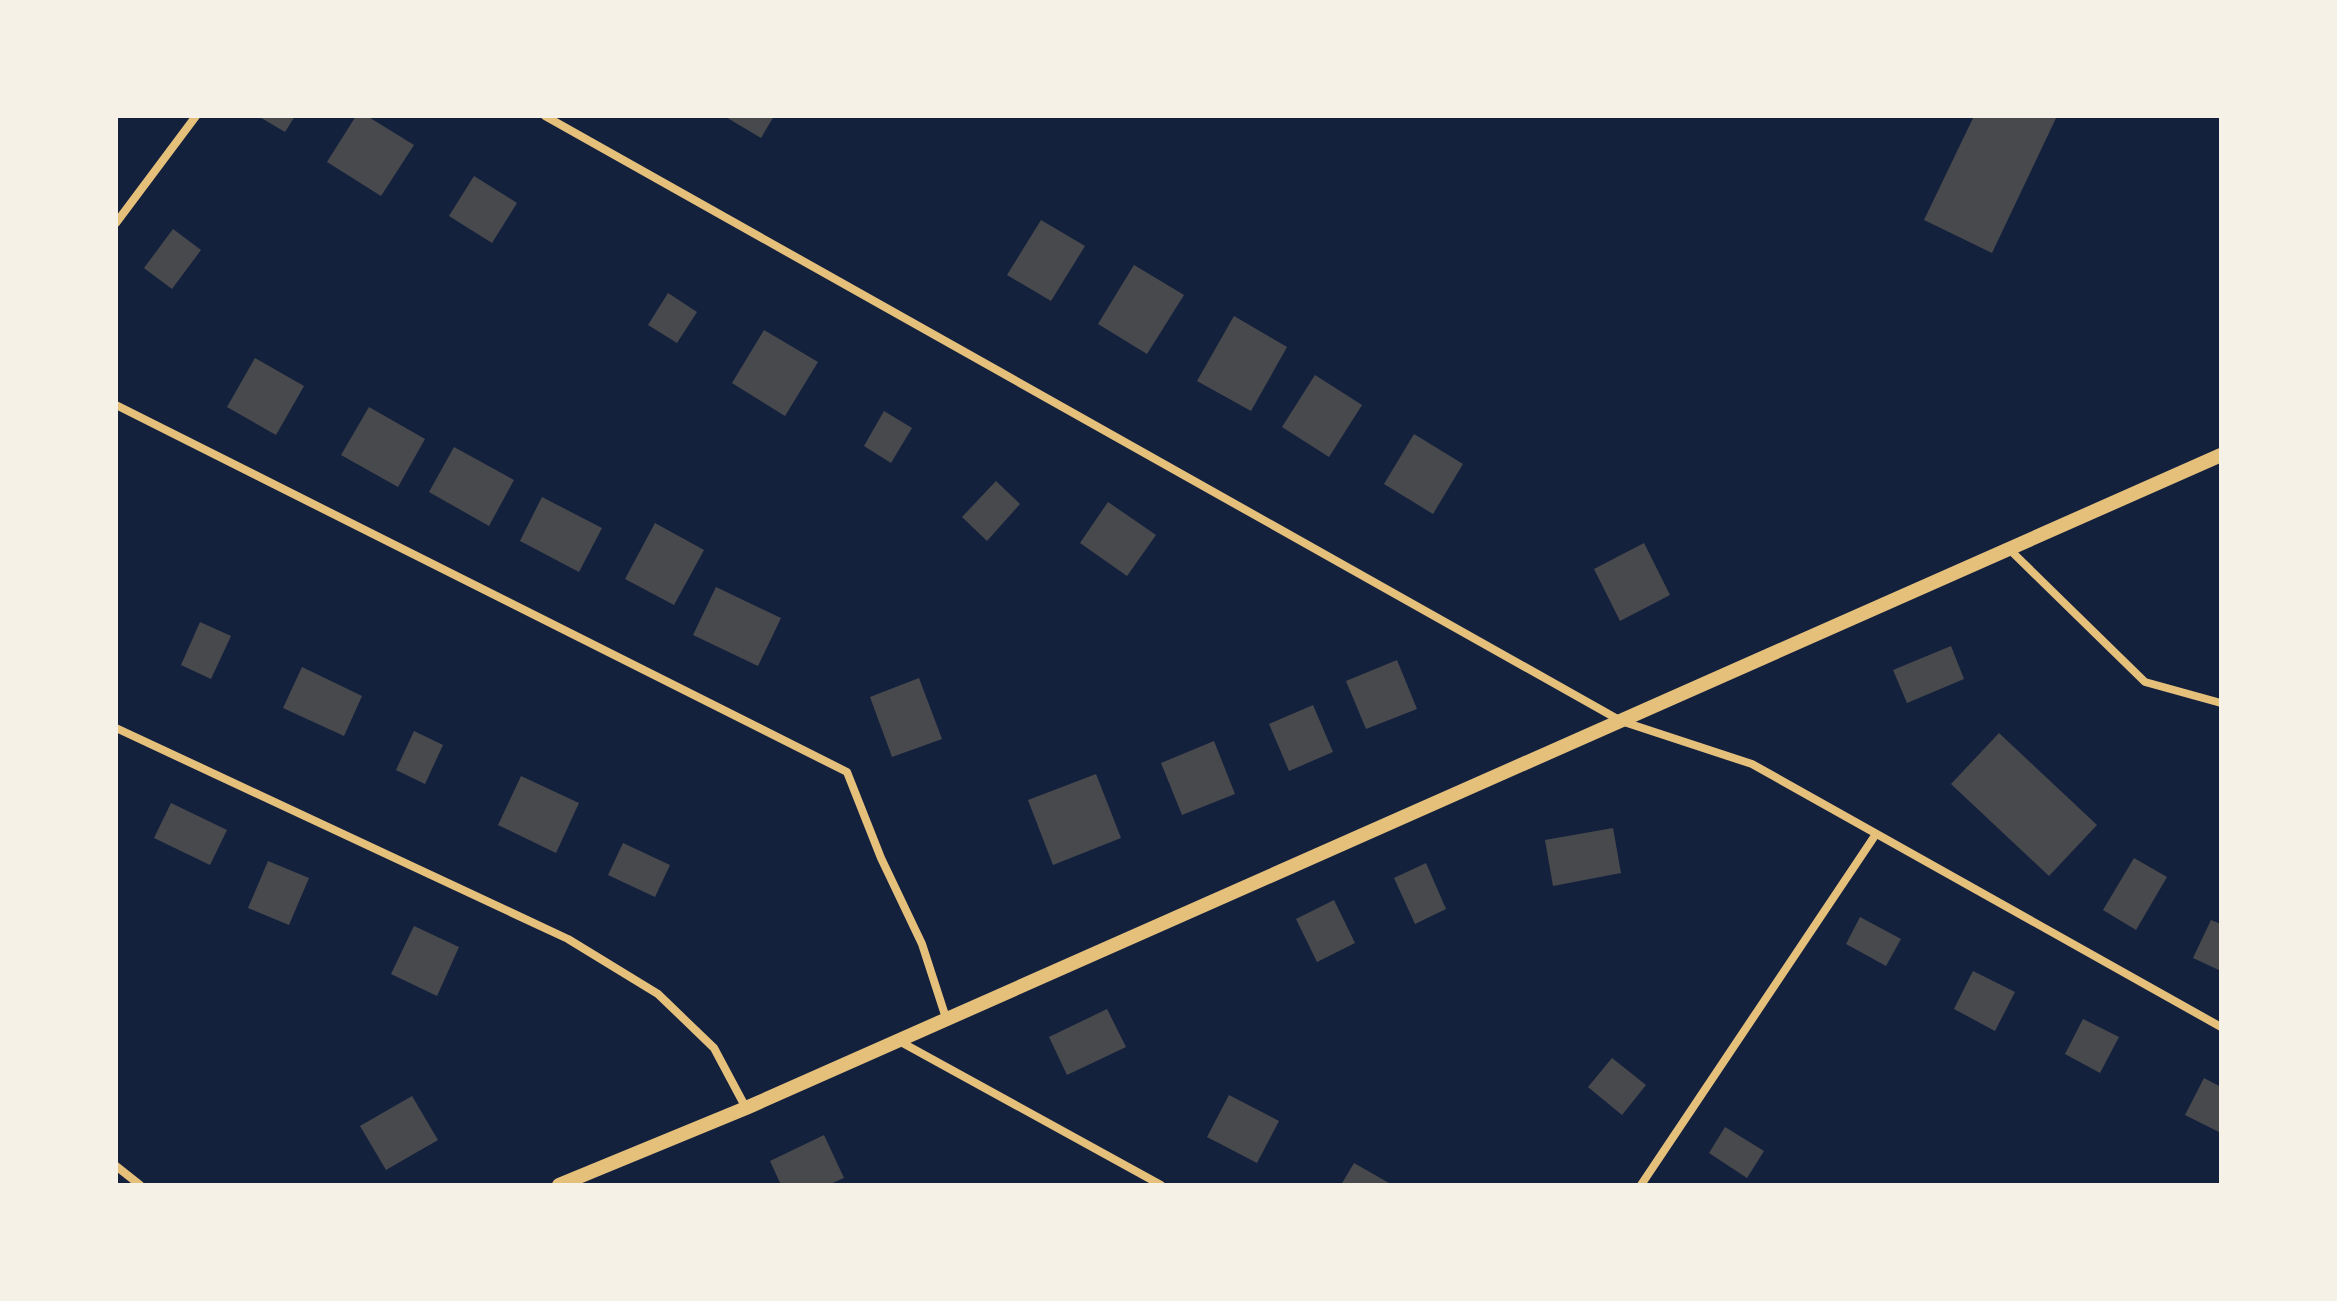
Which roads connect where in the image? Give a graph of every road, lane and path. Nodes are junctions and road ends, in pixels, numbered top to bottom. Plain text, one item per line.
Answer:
1 (196, 116) edge
2 (545, 116) edge
3 (116, 223) edge
4 (116, 405) edge
5 (2221, 455) edge
6 (2009, 549) junction
7 (2221, 703) edge
8 (1621, 721) junction
9 (116, 728) edge
10 (1876, 834) junction
11 (946, 1018) junction
12 (2221, 1027) edge
13 (897, 1040) junction
14 (746, 1108) junction
15 (116, 1166) edge
16 (140, 1185) edge
17 (559, 1185) edge
18 (1161, 1185) edge
19 (1641, 1185) edge

1 - 3 street
2 - 8 street
4 - 11 street
5 - 6 street
6 - 7 street
6 - 8 street
8 - 10 street
8 - 11 street
9 - 14 street
10 - 12 street
10 - 19 street
11 - 13 street
13 - 14 street
13 - 18 street
14 - 17 street
15 - 16 street

